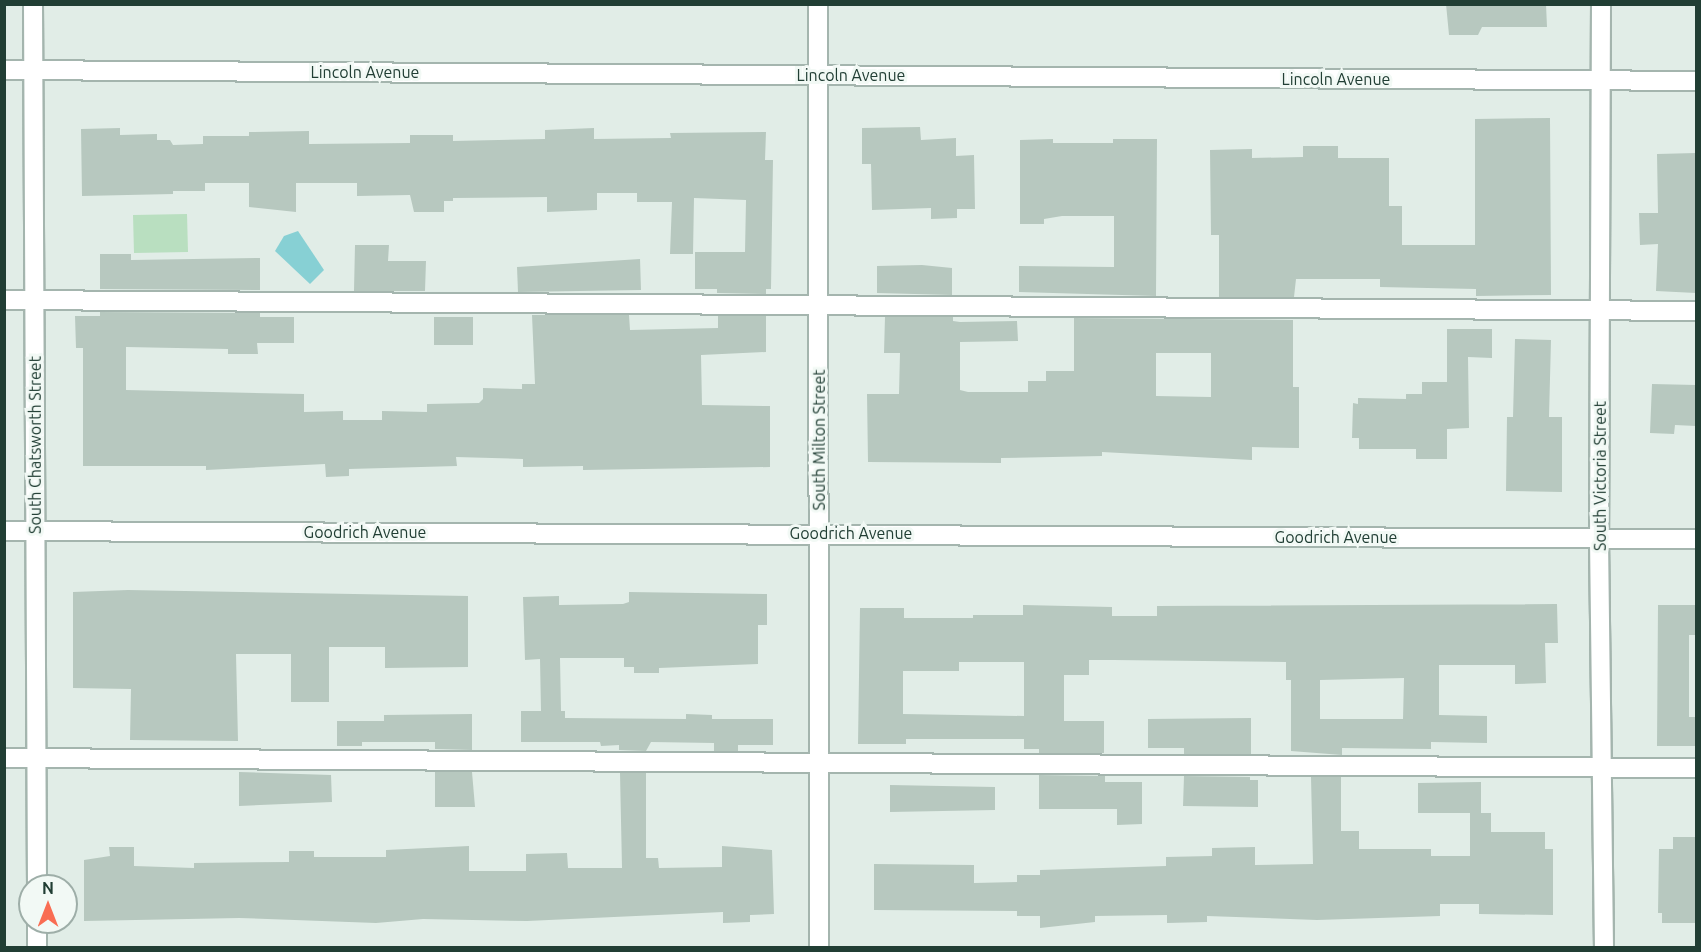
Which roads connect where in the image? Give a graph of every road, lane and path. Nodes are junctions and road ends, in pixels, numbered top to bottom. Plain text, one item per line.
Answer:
1 (33, 4) edge
2 (818, 4) edge
3 (1601, 4) edge
4 (4, 70) edge
5 (33, 70) junction
6 (818, 75) junction
7 (1601, 80) junction
8 (1696, 81) edge
9 (4, 300) edge
10 (34, 300) junction
11 (818, 305) junction
12 (1599, 310) junction
13 (1696, 311) edge
14 (4, 531) edge
15 (35, 531) junction
16 (819, 533) junction
17 (1599, 539) junction
18 (1696, 539) edge
19 (4, 758) edge
20 (36, 759) junction
21 (819, 764) junction
22 (1602, 768) junction
23 (1696, 768) edge
24 (37, 874) edge
25 (819, 948) edge
26 (1604, 948) edge

1 - 5 street, South Chatsworth Street
2 - 6 street, South Milton Street
3 - 7 street, South Victoria Street
4 - 5 street, Lincoln Avenue
5 - 6 street, Lincoln Avenue
5 - 10 street, South Chatsworth Street
6 - 7 street, Lincoln Avenue
6 - 11 street, South Milton Street
7 - 8 street, Lincoln Avenue
7 - 12 street, South Victoria Street
9 - 10 street
10 - 11 street
10 - 15 street, South Chatsworth Street
11 - 12 street
11 - 16 street, South Milton Street
12 - 13 street
12 - 17 street, South Victoria Street
14 - 15 street, Goodrich Avenue
15 - 16 street, Goodrich Avenue
15 - 20 street, South Chatsworth Street
16 - 17 street, Goodrich Avenue
16 - 21 street, South Milton Street
17 - 18 street, Goodrich Avenue
17 - 22 street, South Victoria Street
19 - 20 street
20 - 21 street
20 - 24 street, South Chatsworth Street
21 - 22 street
21 - 25 street, South Milton Street
22 - 23 street
22 - 26 street, South Victoria Street

